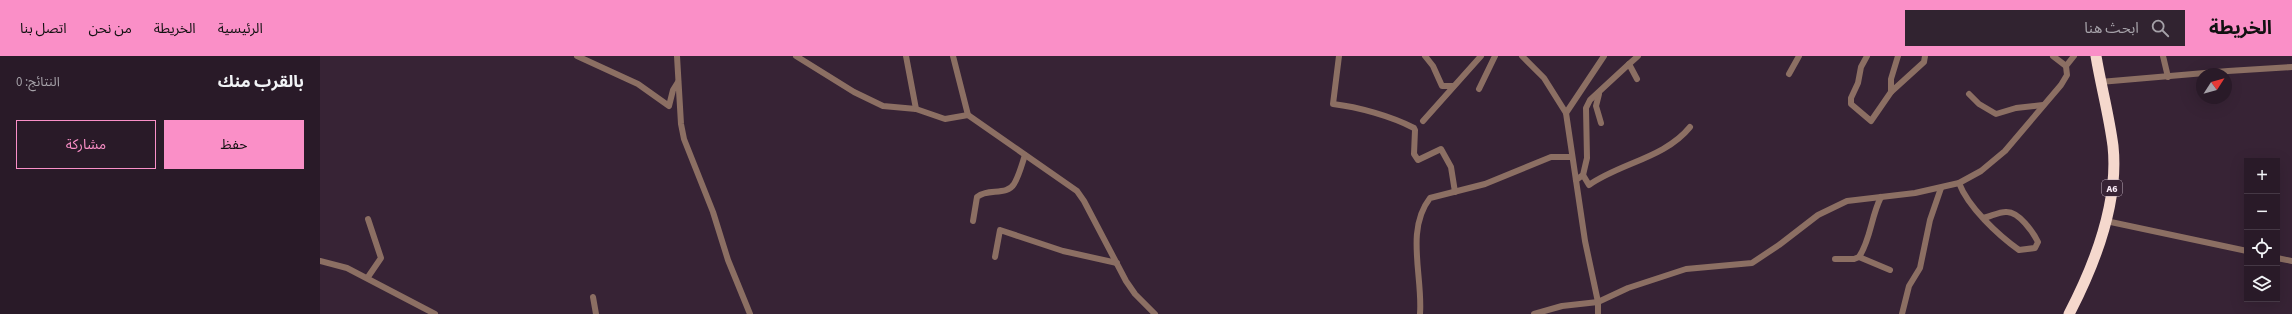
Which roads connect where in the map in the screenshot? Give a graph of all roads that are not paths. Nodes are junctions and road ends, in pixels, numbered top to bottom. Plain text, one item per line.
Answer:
1 (577, 56) edge
2 (677, 56) edge
3 (796, 56) edge
4 (906, 56) edge
5 (953, 56) edge
6 (1339, 56) edge
7 (1425, 56) edge
8 (1481, 56) edge
9 (1495, 56) edge
10 (1522, 56) edge
11 (1604, 56) edge
12 (1638, 56) edge
13 (1799, 56) edge
14 (1867, 56) edge
15 (1898, 56) edge
16 (1925, 56) edge
17 (2054, 56) edge
18 (2074, 56) edge
19 (2096, 56) edge
20 (2163, 56) edge
21 (1629, 64) junction
22 (2066, 66) junction
23 (2292, 68) edge
24 (1789, 74) dead end
25 (2168, 77) junction
26 (1637, 79) dead end
27 (678, 82) junction
28 (2100, 82) junction
29 (1453, 86) junction
30 (1479, 89) dead end
31 (1891, 92) junction
32 (1598, 93) junction
33 (1969, 94) dead end
34 (2043, 105) junction
35 (916, 110) junction
36 (1566, 113) junction
37 (968, 115) junction
38 (1423, 121) dead end
39 (1601, 123) dead end
40 (1690, 127) dead end
41 (1025, 155) junction
42 (1572, 157) junction
43 (1583, 176) junction
44 (1576, 180) junction
45 (1959, 183) junction
46 (1941, 188) junction
47 (1455, 192) junction
48 (1881, 197) junction
49 (1983, 218) junction
50 (368, 219) dead end
51 (973, 221) dead end
52 (2106, 221) junction
53 (2244, 250) edge
54 (994, 257) dead end
55 (1859, 257) junction
56 (1835, 259) dead end
57 (2280, 259) edge
58 (320, 261) edge
59 (2292, 261) edge
60 (1116, 263) junction
61 (1890, 270) dead end
62 (368, 278) junction
63 (593, 297) dead end
64 (1598, 302) junction
65 (435, 314) edge
66 (596, 314) edge
67 (750, 314) edge
68 (1155, 314) edge
69 (1420, 314) edge
70 (1534, 314) edge
71 (1598, 314) edge
72 (1902, 314) edge
73 (2069, 314) edge

1 - 27 street
2 - 27 street
3 - 35 street
4 - 35 street
5 - 37 street
6 - 47 street
7 - 29 street
8 - 29 street
9 - 30 street
10 - 36 street
11 - 36 street
12 - 21 street
13 - 24 street
14 - 31 street
15 - 31 street
16 - 31 street
17 - 22 street
18 - 22 street
19 - 28 highway, A6
20 - 25 street
21 - 26 street
21 - 32 street
22 - 34 street
23 - 25 street
25 - 28 street
27 - 67 street
28 - 52 highway, A6
29 - 38 street
32 - 39 street
32 - 43 street
33 - 34 street
34 - 45 street
35 - 37 street
36 - 42 street
37 - 41 street
40 - 43 street
41 - 51 street
41 - 60 street
42 - 44 street
42 - 47 street
43 - 44 street
44 - 64 street
45 - 46 street
45 - 49 street
46 - 48 street
46 - 72 street
47 - 69 street
48 - 55 street
48 - 64 street
49 - 49 street
50 - 62 street
52 - 53 street
52 - 73 highway, A6
54 - 60 street
55 - 56 street
55 - 61 street
57 - 59 street
58 - 62 street
60 - 68 street
62 - 65 street
63 - 66 street
64 - 70 street
64 - 71 street

